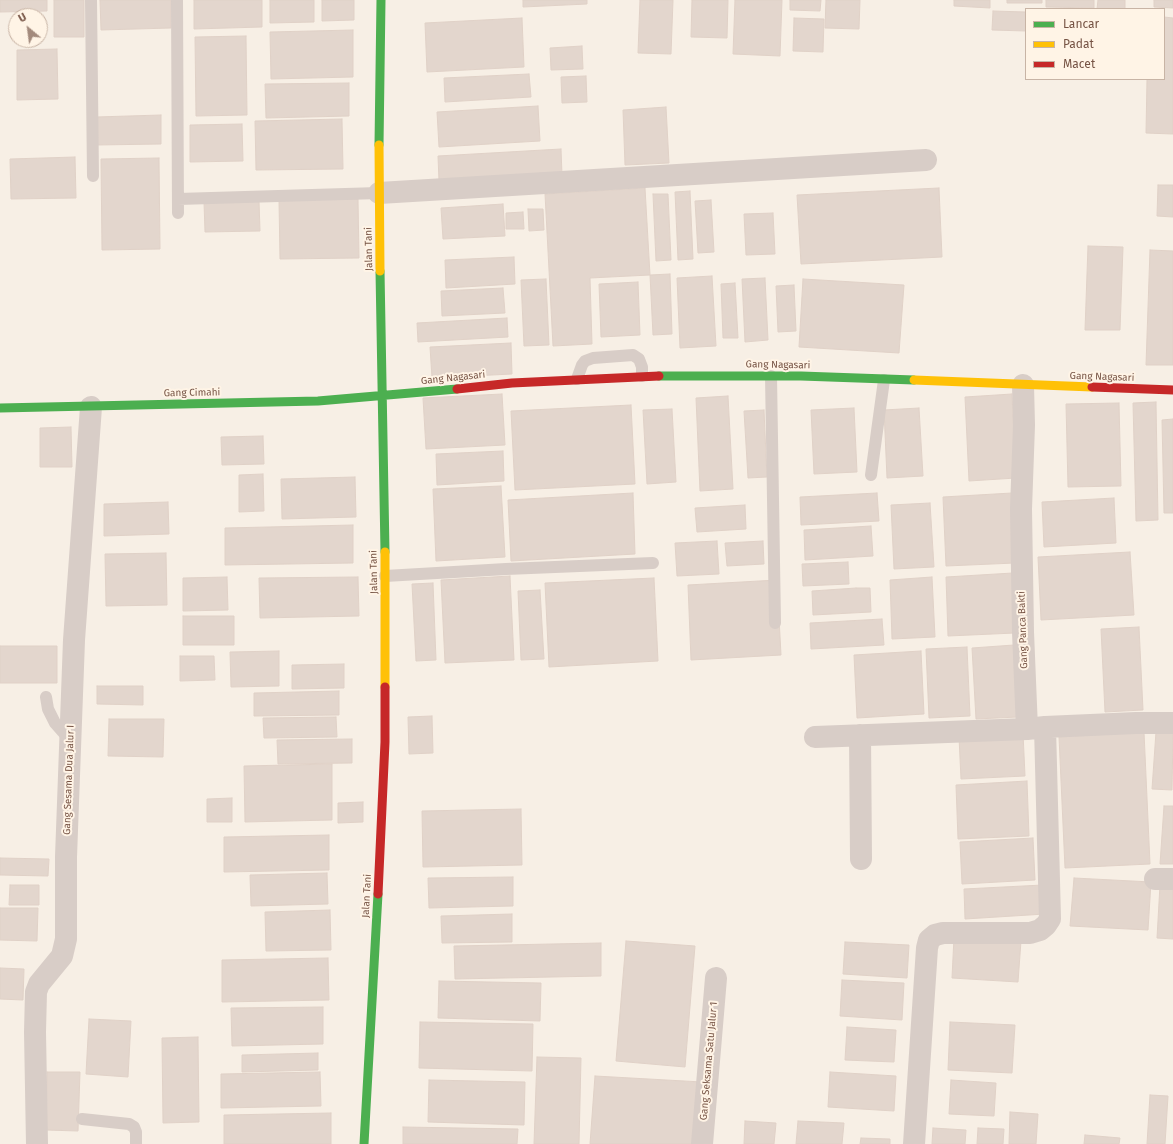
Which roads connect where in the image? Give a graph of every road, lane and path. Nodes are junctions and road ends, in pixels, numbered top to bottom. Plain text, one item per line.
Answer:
1 (91, 0) edge
2 (177, 0) edge
3 (381, 0) edge
4 (926, 160) dead end
5 (92, 176) dead end
6 (379, 193) junction
7 (178, 199) junction
8 (178, 213) dead end
9 (642, 376) junction
10 (770, 376) junction
11 (578, 379) junction
12 (884, 380) junction
13 (1023, 385) junction
14 (1173, 390) edge
15 (383, 396) junction
16 (91, 407) junction
17 (0, 408) edge
18 (871, 475) dead end
19 (653, 563) dead end
20 (385, 576) junction
21 (775, 623) dead end
22 (46, 697) dead end
23 (1173, 723) edge
24 (1036, 728) junction
25 (860, 735) junction
26 (815, 736) dead end
27 (70, 740) junction
28 (862, 859) dead end
29 (716, 978) dead end
30 (82, 1119) dead end
31 (37, 1144) edge
32 (136, 1144) edge
33 (364, 1144) edge
34 (702, 1144) edge
35 (914, 1144) edge

1 - 5 lane
2 - 7 lane
3 - 6 main road, Jalan Tani
4 - 6 street
6 - 7 lane
6 - 15 main road, Jalan Tani
7 - 8 lane
9 - 10 main road, Gang Nagasari
9 - 11 main road, Gang Nagasari
9 - 11 lane
10 - 12 main road, Gang Nagasari
10 - 21 lane
11 - 15 main road, Gang Nagasari
12 - 13 main road, Gang Nagasari
12 - 18 lane
13 - 14 main road, Gang Nagasari
13 - 24 street, Gang Panca Bakti
15 - 16 main road, Gang Cimahi
15 - 20 main road, Jalan Tani
16 - 17 main road, Gang Cimahi
16 - 27 street, Gang Sesama Dua Jalur I
19 - 20 lane
20 - 33 main road, Jalan Tani
22 - 27 lane
23 - 24 street
24 - 25 street
24 - 35 street, Gang Panca Bakti
25 - 26 street
25 - 28 street
27 - 31 street, Gang Sesama Dua Jalur I
29 - 34 street, Gang Seksama Satu Jalur 1
30 - 32 lane

